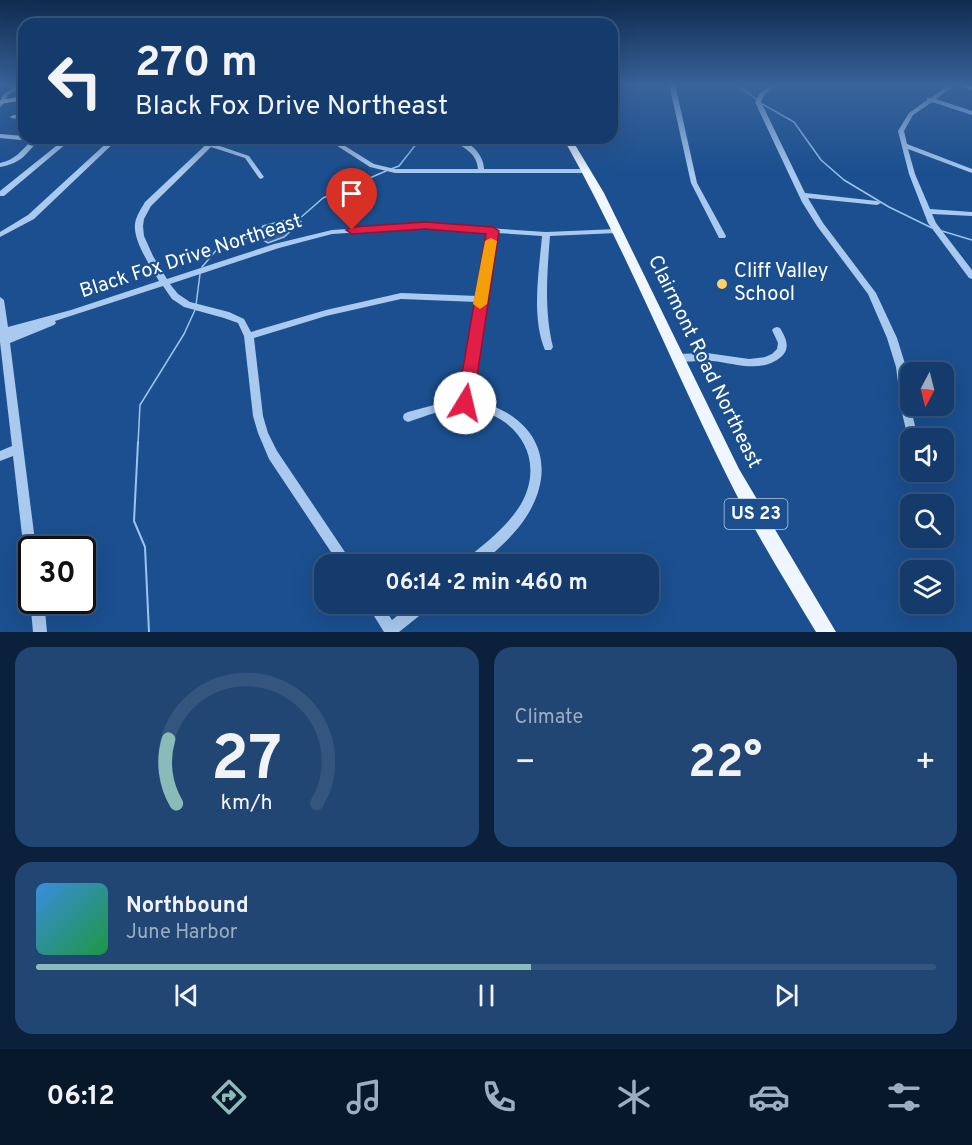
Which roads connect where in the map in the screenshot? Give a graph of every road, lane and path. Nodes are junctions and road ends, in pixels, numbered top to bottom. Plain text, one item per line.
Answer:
1 (679, 113) edge
2 (764, 113) edge
3 (913, 113) edge
4 (13, 117) dead end
5 (18, 117) edge
6 (0, 136) edge
7 (18, 137) edge
8 (33, 144) edge
9 (63, 144) edge
10 (110, 144) edge
11 (210, 144) edge
12 (219, 144) edge
13 (337, 144) edge
14 (462, 144) edge
15 (571, 144) edge
16 (904, 145) junction
17 (0, 165) edge
18 (481, 171) junction
19 (587, 171) junction
20 (972, 171) edge
21 (261, 177) dead end
22 (1, 194) edge
23 (802, 195) junction
24 (877, 203) dead end
25 (927, 211) junction
26 (972, 214) edge
27 (493, 231) junction
28 (617, 231) junction
29 (546, 234) junction
30 (0, 235) edge
31 (722, 236) dead end
32 (972, 276) edge
33 (166, 283) junction
34 (481, 299) junction
35 (0, 300) edge
36 (777, 330) dead end
37 (249, 336) junction
38 (4, 337) junction
39 (548, 347) dead end
40 (678, 358) junction
41 (465, 403) junction
42 (408, 417) dead end
43 (910, 428) edge
44 (16, 449) junction
45 (0, 456) edge
46 (28, 536) edge
47 (340, 554) edge
48 (482, 554) edge
49 (37, 614) edge
50 (380, 614) edge
51 (411, 614) edge
52 (36, 631) edge
53 (391, 631) edge
54 (827, 632) edge

1 - 31 street
2 - 23 street
3 - 16 street
4 - 5 street
6 - 7 street
8 - 17 street
9 - 22 street
10 - 30 street
11 - 33 street
12 - 21 street
13 - 18 street
14 - 18 street
15 - 19 main road, Clairmont Road Northeast / US 23
16 - 20 street
16 - 25 street
18 - 19 street
19 - 28 main road, Clairmont Road Northeast / US 23
23 - 24 street
23 - 43 street
25 - 26 street
25 - 32 street
27 - 29 street, Black Fox Drive Northeast
27 - 33 street, Black Fox Drive Northeast
27 - 34 street
28 - 29 street, Black Fox Drive Northeast
28 - 40 main road, Clairmont Road Northeast / US 23
29 - 39 street
33 - 37 street
33 - 38 street, Black Fox Drive Northeast
34 - 37 street
34 - 41 street
35 - 38 street
36 - 40 street
37 - 47 street
38 - 44 street
40 - 54 main road, Clairmont Road Northeast / US 23
41 - 42 street
41 - 48 street
44 - 45 street
44 - 46 street
49 - 52 street
50 - 53 street
51 - 53 street

